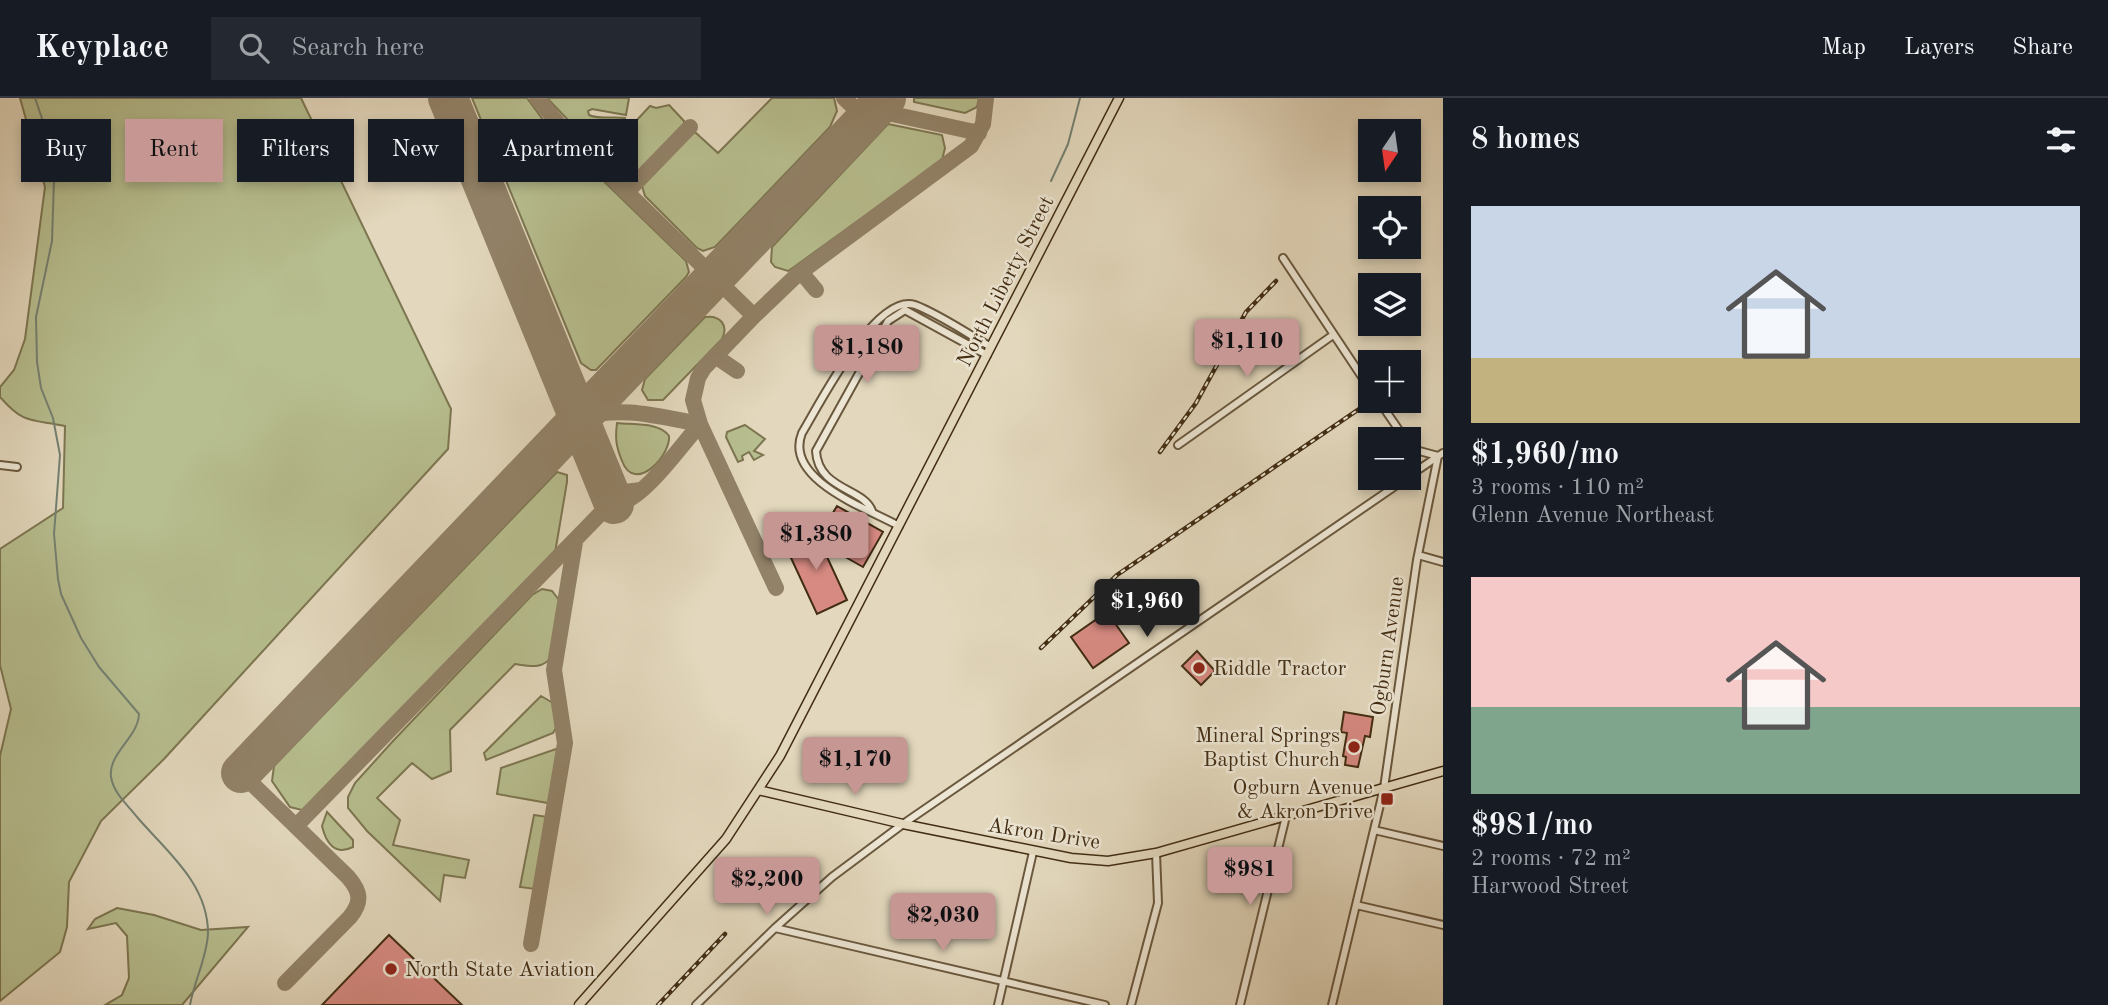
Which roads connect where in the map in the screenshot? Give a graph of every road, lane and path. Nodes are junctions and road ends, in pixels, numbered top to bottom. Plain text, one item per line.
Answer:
1 (1119, 98) edge
2 (1283, 258) dead end
3 (915, 310) junction
4 (960, 330) junction
5 (1333, 335) junction
6 (956, 338) junction
7 (989, 351) junction
8 (1358, 371) edge
9 (1178, 444) dead end
10 (1421, 451) edge
11 (1441, 455) edge
12 (0, 466) edge
13 (17, 467) dead end
14 (1421, 468) edge
15 (1389, 490) edge
16 (872, 511) junction
17 (899, 526) junction
18 (1418, 555) junction
19 (1443, 562) edge
20 (1443, 771) edge
21 (1384, 788) junction
22 (758, 790) junction
23 (1286, 816) junction
24 (903, 824) junction
25 (1374, 831) junction
26 (1443, 846) edge
27 (1033, 852) junction
28 (1156, 853) junction
29 (1356, 905) junction
30 (1443, 925) edge
31 (775, 928) junction
32 (1004, 982) junction
33 (579, 1005) edge
34 (696, 1005) edge
35 (998, 1005) edge
36 (1105, 1005) edge
37 (1131, 1005) edge
38 (1240, 1005) edge
39 (1332, 1005) edge

1 - 7 main road, North Liberty Street
2 - 5 street
3 - 4 street
3 - 6 street
3 - 16 street
3 - 16 street
4 - 6 street
4 - 7 street
5 - 8 street
5 - 9 street
6 - 7 street
7 - 17 main road, North Liberty Street
10 - 11 street
11 - 14 street
11 - 18 street, Ogburn Avenue
12 - 13 street
15 - 24 street
16 - 17 street
17 - 22 main road, North Liberty Street
18 - 19 street
18 - 21 street, Ogburn Avenue
20 - 21 main road, Akron Drive
21 - 23 main road, Akron Drive
21 - 25 street, Ogburn Avenue
22 - 24 main road, Akron Drive
22 - 33 main road, North Liberty Street
23 - 28 main road, Akron Drive
23 - 38 street
24 - 27 main road, Akron Drive
24 - 31 street
25 - 26 street
25 - 29 street, Ogburn Avenue
27 - 28 main road, Akron Drive
27 - 32 street
28 - 37 street
29 - 30 street
29 - 39 street, Ogburn Avenue
31 - 32 street
31 - 34 street
32 - 35 street
32 - 36 street

